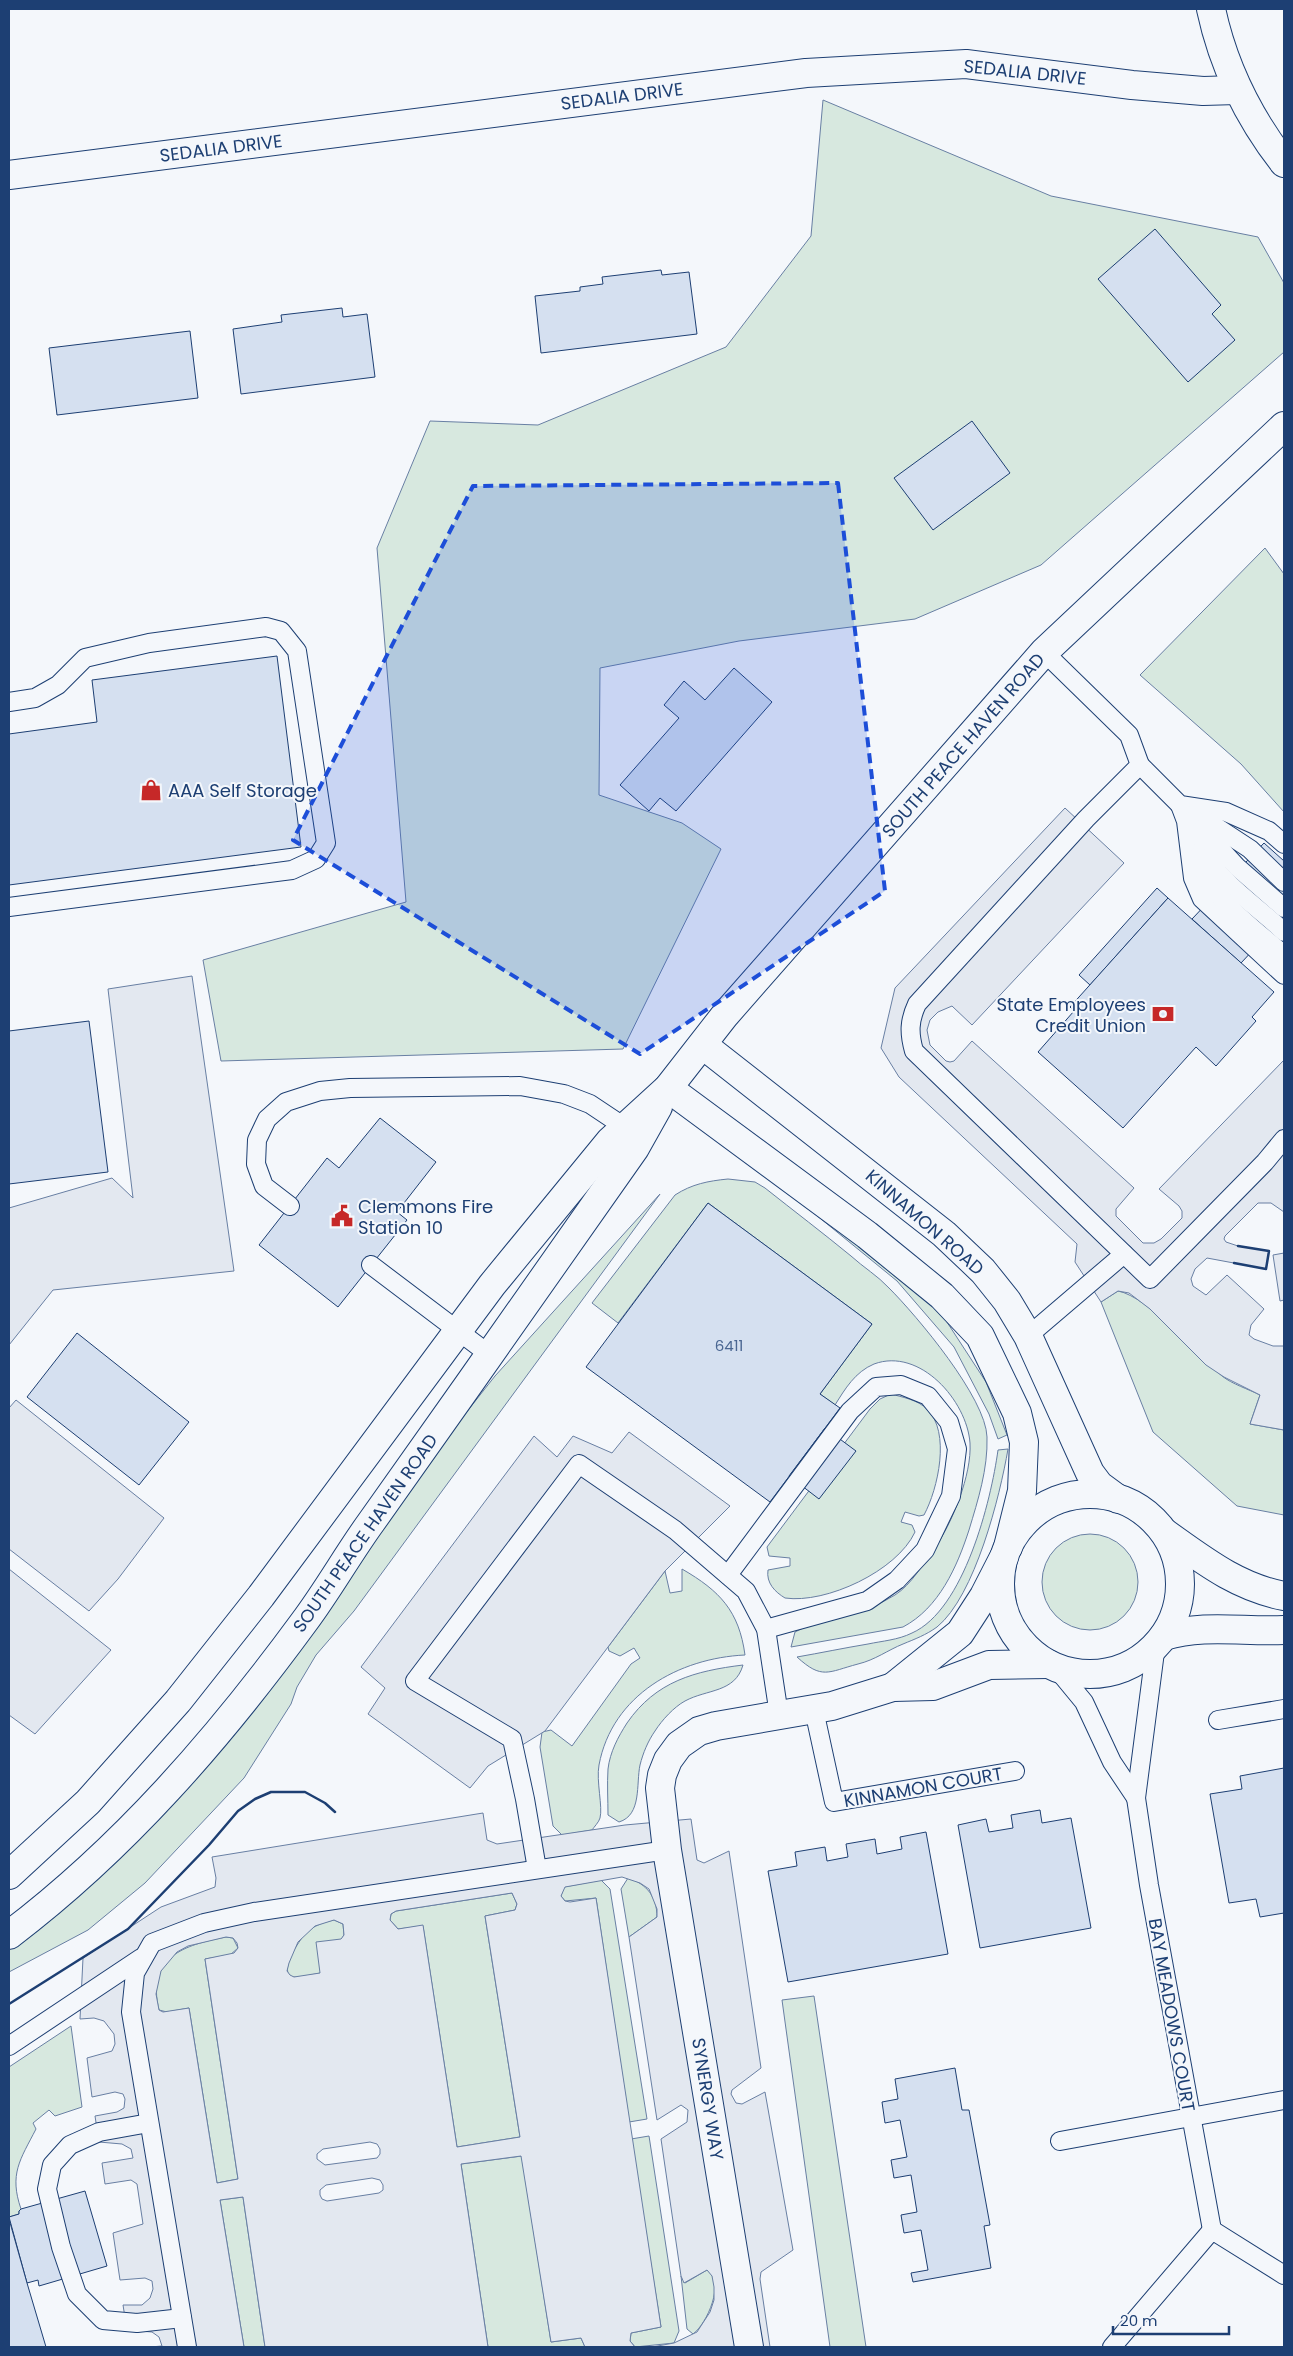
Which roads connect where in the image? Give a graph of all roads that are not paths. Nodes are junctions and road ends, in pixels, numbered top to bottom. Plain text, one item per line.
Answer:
1 (1211, 9) edge
2 (1237, 90) junction
3 (1284, 163) edge
4 (9, 176) edge
5 (1284, 426) edge
6 (1044, 652) junction
7 (9, 702) edge
8 (1140, 765) junction
9 (1180, 805) junction
10 (1194, 819) junction
11 (1284, 844) edge
12 (1284, 882) edge
13 (9, 907) edge
14 (1284, 908) edge
15 (1284, 932) edge
16 (1284, 955) edge
17 (1284, 975) edge
18 (703, 1045) junction
19 (668, 1088) junction
20 (633, 1132) junction
21 (1284, 1139) edge
22 (290, 1206) dead end
23 (1124, 1254) junction
24 (371, 1265) dead end
25 (457, 1332) junction
26 (1028, 1336) junction
27 (490, 1355) junction
28 (1118, 1499) junction
29 (1162, 1531) junction
30 (1006, 1552) junction
31 (728, 1576) junction
32 (1284, 1596) edge
33 (766, 1629) junction
34 (1284, 1630) edge
35 (1160, 1640) junction
36 (1052, 1666) junction
37 (893, 1687) junction
38 (1284, 1709) edge
39 (814, 1710) junction
40 (779, 1716) junction
41 (1218, 1720) dead end
42 (1015, 1770) dead end
43 (1136, 1798) junction
44 (667, 1850) junction
45 (538, 1869) junction
46 (9, 1875) edge
47 (9, 1935) edge
48 (144, 1956) junction
49 (9, 2046) edge
50 (1284, 2100) edge
51 (1189, 2116) junction
52 (149, 2122) junction
53 (1060, 2141) dead end
54 (1212, 2230) junction
55 (1284, 2275) edge
56 (182, 2318) junction
57 (187, 2347) edge
58 (749, 2347) edge
59 (1112, 2347) edge

1 - 2 main road
2 - 3 main road
2 - 4 main road, SEDALIA DRIVE
5 - 6 main road, SOUTH PEACE HAVEN ROAD
6 - 8 lane
6 - 18 main road, SOUTH PEACE HAVEN ROAD
7 - 13 lane
8 - 9 lane
8 - 23 lane
9 - 10 lane
9 - 11 lane
9 - 12 lane
9 - 16 lane
9 - 17 lane
10 - 14 lane
10 - 15 lane
18 - 19 main road, SOUTH PEACE HAVEN ROAD
18 - 26 main road, KINNAMON ROAD
19 - 20 main road, SOUTH PEACE HAVEN ROAD
19 - 30 main road, KINNAMON ROAD
20 - 22 lane
20 - 25 main road, SOUTH PEACE HAVEN ROAD
20 - 27 main road, SOUTH PEACE HAVEN ROAD
21 - 23 lane
23 - 26 lane
24 - 25 lane
25 - 27 lane
25 - 46 main road, SOUTH PEACE HAVEN ROAD
26 - 28 main road, KINNAMON ROAD
27 - 47 main road, SOUTH PEACE HAVEN ROAD
28 - 29 main road, KINNAMON ROAD
28 - 30 main road, KINNAMON ROAD
29 - 32 main road, KINNAMON ROAD
29 - 35 main road, KINNAMON ROAD
30 - 36 main road, KINNAMON ROAD
30 - 37 main road
31 - 33 lane
31 - 33 lane
31 - 45 lane
33 - 40 lane
34 - 35 main road, KINNAMON ROAD
35 - 36 main road, KINNAMON ROAD
35 - 43 lane, BAY MEADOWS COURT
36 - 37 main road
36 - 43 lane, BAY MEADOWS COURT
37 - 39 main road
38 - 41 lane
39 - 40 main road
39 - 42 lane, KINNAMON COURT
40 - 44 main road
43 - 51 lane, BAY MEADOWS COURT
44 - 45 lane
44 - 58 main road, SYNERGY WAY
45 - 48 lane
48 - 49 lane
48 - 52 lane
50 - 51 lane
51 - 53 lane
51 - 54 lane, BAY MEADOWS COURT
52 - 56 lane
52 - 56 lane
54 - 55 lane
54 - 59 lane
56 - 57 lane

